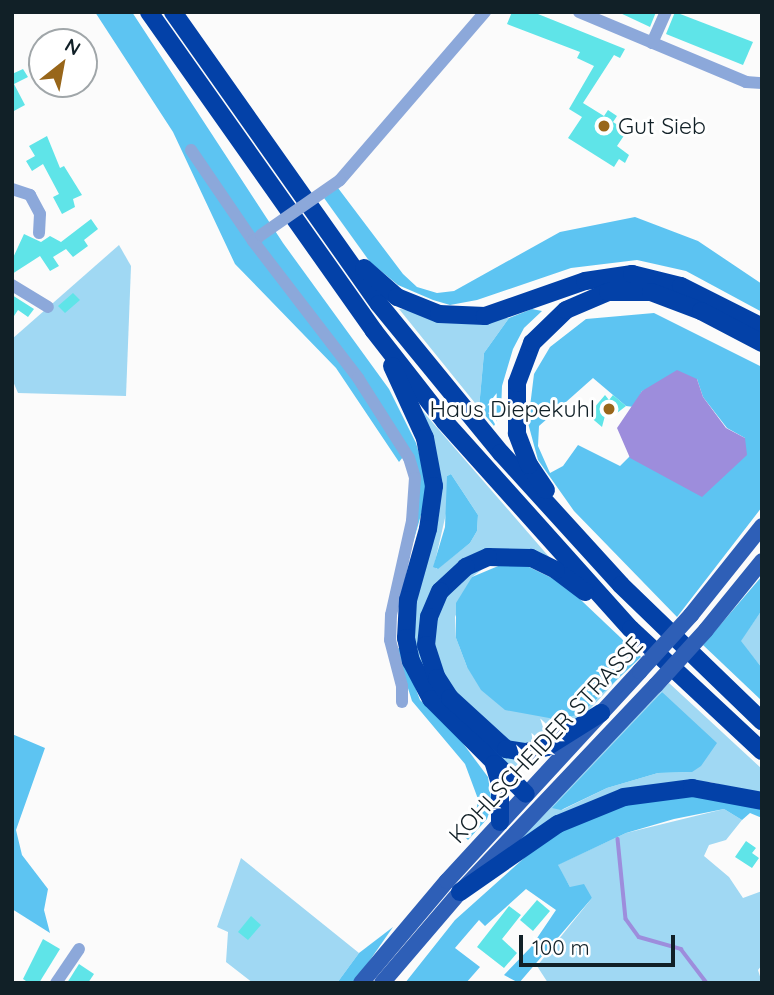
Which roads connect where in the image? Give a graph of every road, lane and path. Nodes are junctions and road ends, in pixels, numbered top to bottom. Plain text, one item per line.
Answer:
1 (149, 12) edge
2 (173, 12) edge
3 (485, 12) edge
4 (579, 12) edge
5 (666, 12) edge
6 (652, 43) junction
7 (762, 83) edge
8 (191, 149) dead end
9 (12, 189) edge
10 (319, 221) junction
11 (39, 233) dead end
12 (257, 238) junction
13 (12, 285) edge
14 (48, 307) dead end
15 (762, 327) edge
16 (374, 331) junction
17 (762, 343) edge
18 (762, 526) edge
19 (579, 540) junction
20 (762, 561) edge
21 (631, 629) junction
22 (401, 702) dead end
23 (601, 713) junction
24 (762, 722) edge
25 (762, 751) edge
26 (494, 764) junction
27 (526, 794) junction
28 (762, 801) edge
29 (539, 807) junction
30 (500, 822) junction
31 (460, 892) junction
32 (79, 949) dead end
33 (56, 983) edge
34 (361, 983) edge
35 (382, 983) edge

1 - 16 highway
2 - 10 highway
3 - 12 street, bridge
4 - 6 street
5 - 6 street
6 - 7 street
8 - 12 street
9 - 11 street
10 - 15 highway
10 - 19 highway
12 - 22 street
13 - 14 street
16 - 21 highway
16 - 26 highway
17 - 19 highway
18 - 23 main road, KOHLSCHEIDER STRASSE, bridge
19 - 24 highway
20 - 29 main road, KOHLSCHEIDER STRASSE, bridge
21 - 23 highway
21 - 25 highway
23 - 27 main road, KOHLSCHEIDER STRASSE
26 - 27 highway
26 - 30 highway
27 - 29 main road
27 - 30 main road, KOHLSCHEIDER STRASSE
28 - 31 highway
29 - 31 main road, KOHLSCHEIDER STRASSE
30 - 34 main road, KOHLSCHEIDER STRASSE
31 - 35 main road, KOHLSCHEIDER STRASSE
32 - 33 street

